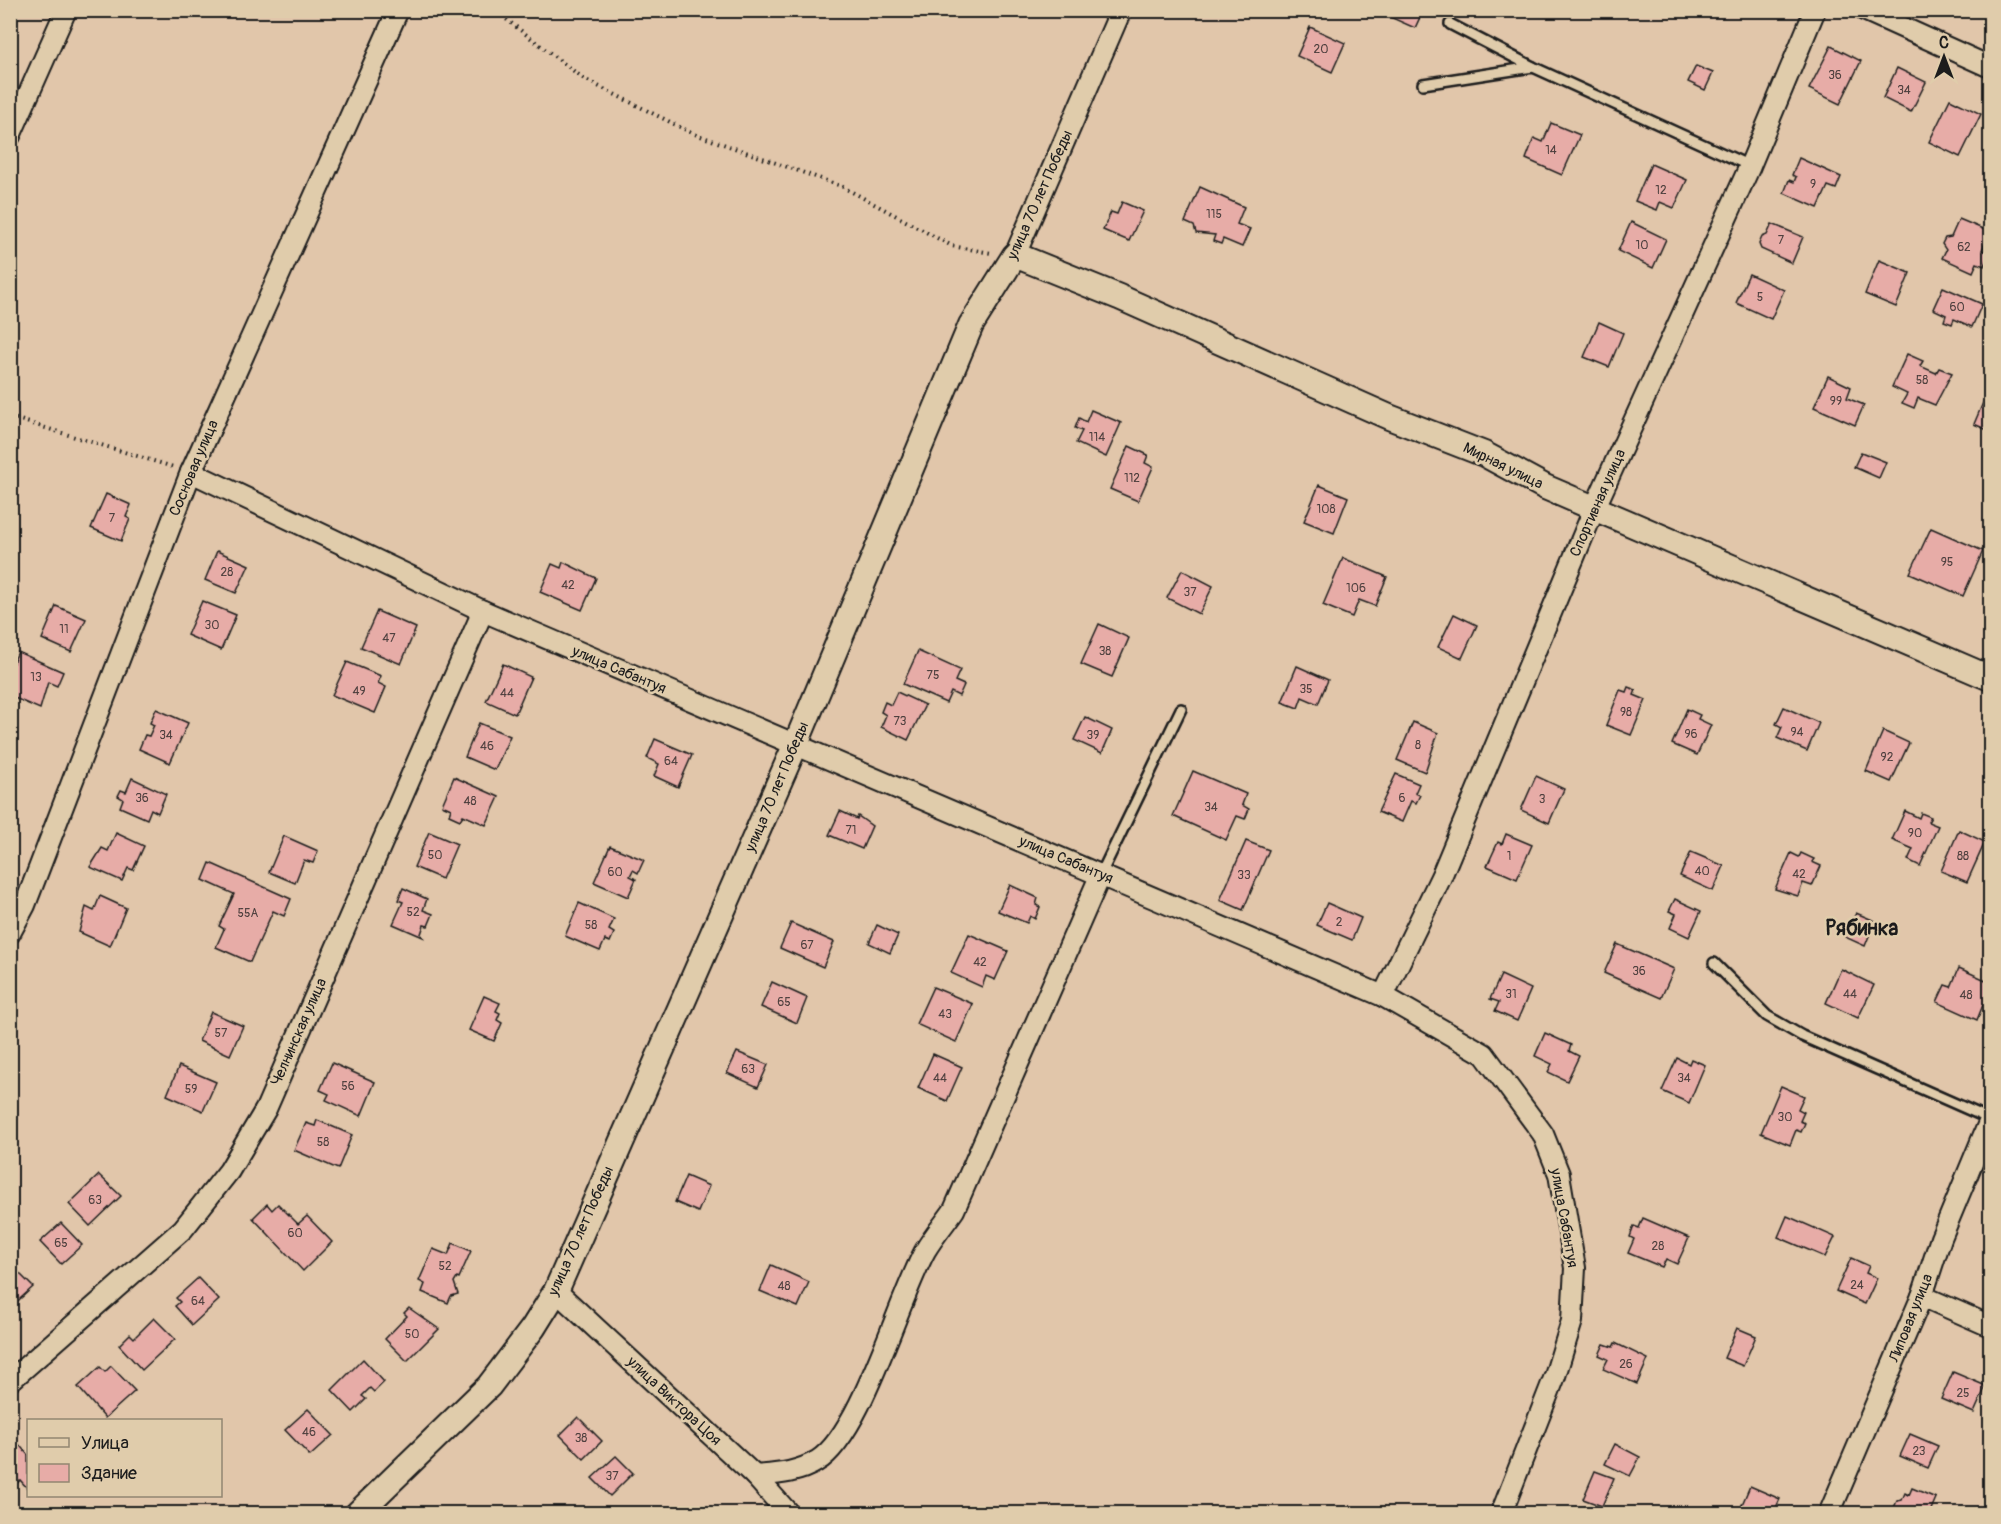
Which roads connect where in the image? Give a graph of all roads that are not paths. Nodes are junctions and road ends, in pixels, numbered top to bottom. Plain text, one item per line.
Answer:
1 (66, 10) edge
2 (398, 10) edge
3 (1121, 10) edge
4 (1815, 10) edge
5 (1864, 10) edge
6 (1450, 24) dead end
7 (1533, 67) junction
8 (1990, 67) edge
9 (1423, 84) dead end
10 (10, 136) edge
11 (1750, 166) junction
12 (1015, 255) junction
13 (191, 472) junction
14 (1595, 507) junction
15 (483, 611) junction
16 (1990, 678) edge
17 (1181, 709) dead end
18 (795, 746) junction
19 (1101, 874) junction
20 (10, 933) edge
21 (1714, 963) dead end
22 (1383, 996) junction
23 (1990, 1120) edge
24 (556, 1291) junction
25 (1922, 1296) junction
26 (1990, 1326) edge
27 (10, 1381) edge
28 (755, 1476) junction
29 (357, 1514) edge
30 (789, 1514) edge
31 (1501, 1514) edge
32 (1829, 1514) edge

1 - 10 street
2 - 13 street, Сосновая улица
3 - 12 street, улица 70 лет Победы
4 - 11 street, Спортивная улица
5 - 8 street
6 - 7 lane
7 - 9 lane
7 - 11 lane
11 - 14 street, Спортивная улица
12 - 14 street, Мирная улица
12 - 18 street, улица 70 лет Победы
13 - 15 street, улица Сабантуя
13 - 20 street, Сосновая улица
14 - 16 street, Мирная улица
14 - 22 street, Спортивная улица
15 - 18 street, улица Сабантуя
15 - 27 street, Челнинская улица
17 - 19 lane
18 - 19 street, улица Сабантуя
18 - 24 street, улица 70 лет Победы
19 - 22 street, улица Сабантуя
19 - 28 street
21 - 23 lane
22 - 31 street, улица Сабантуя
23 - 25 street, Липовая улица
24 - 28 street, улица Виктора Цоя
24 - 29 street, улица 70 лет Победы
25 - 26 street
25 - 32 street, Липовая улица
28 - 30 street, улица Виктора Цоя

